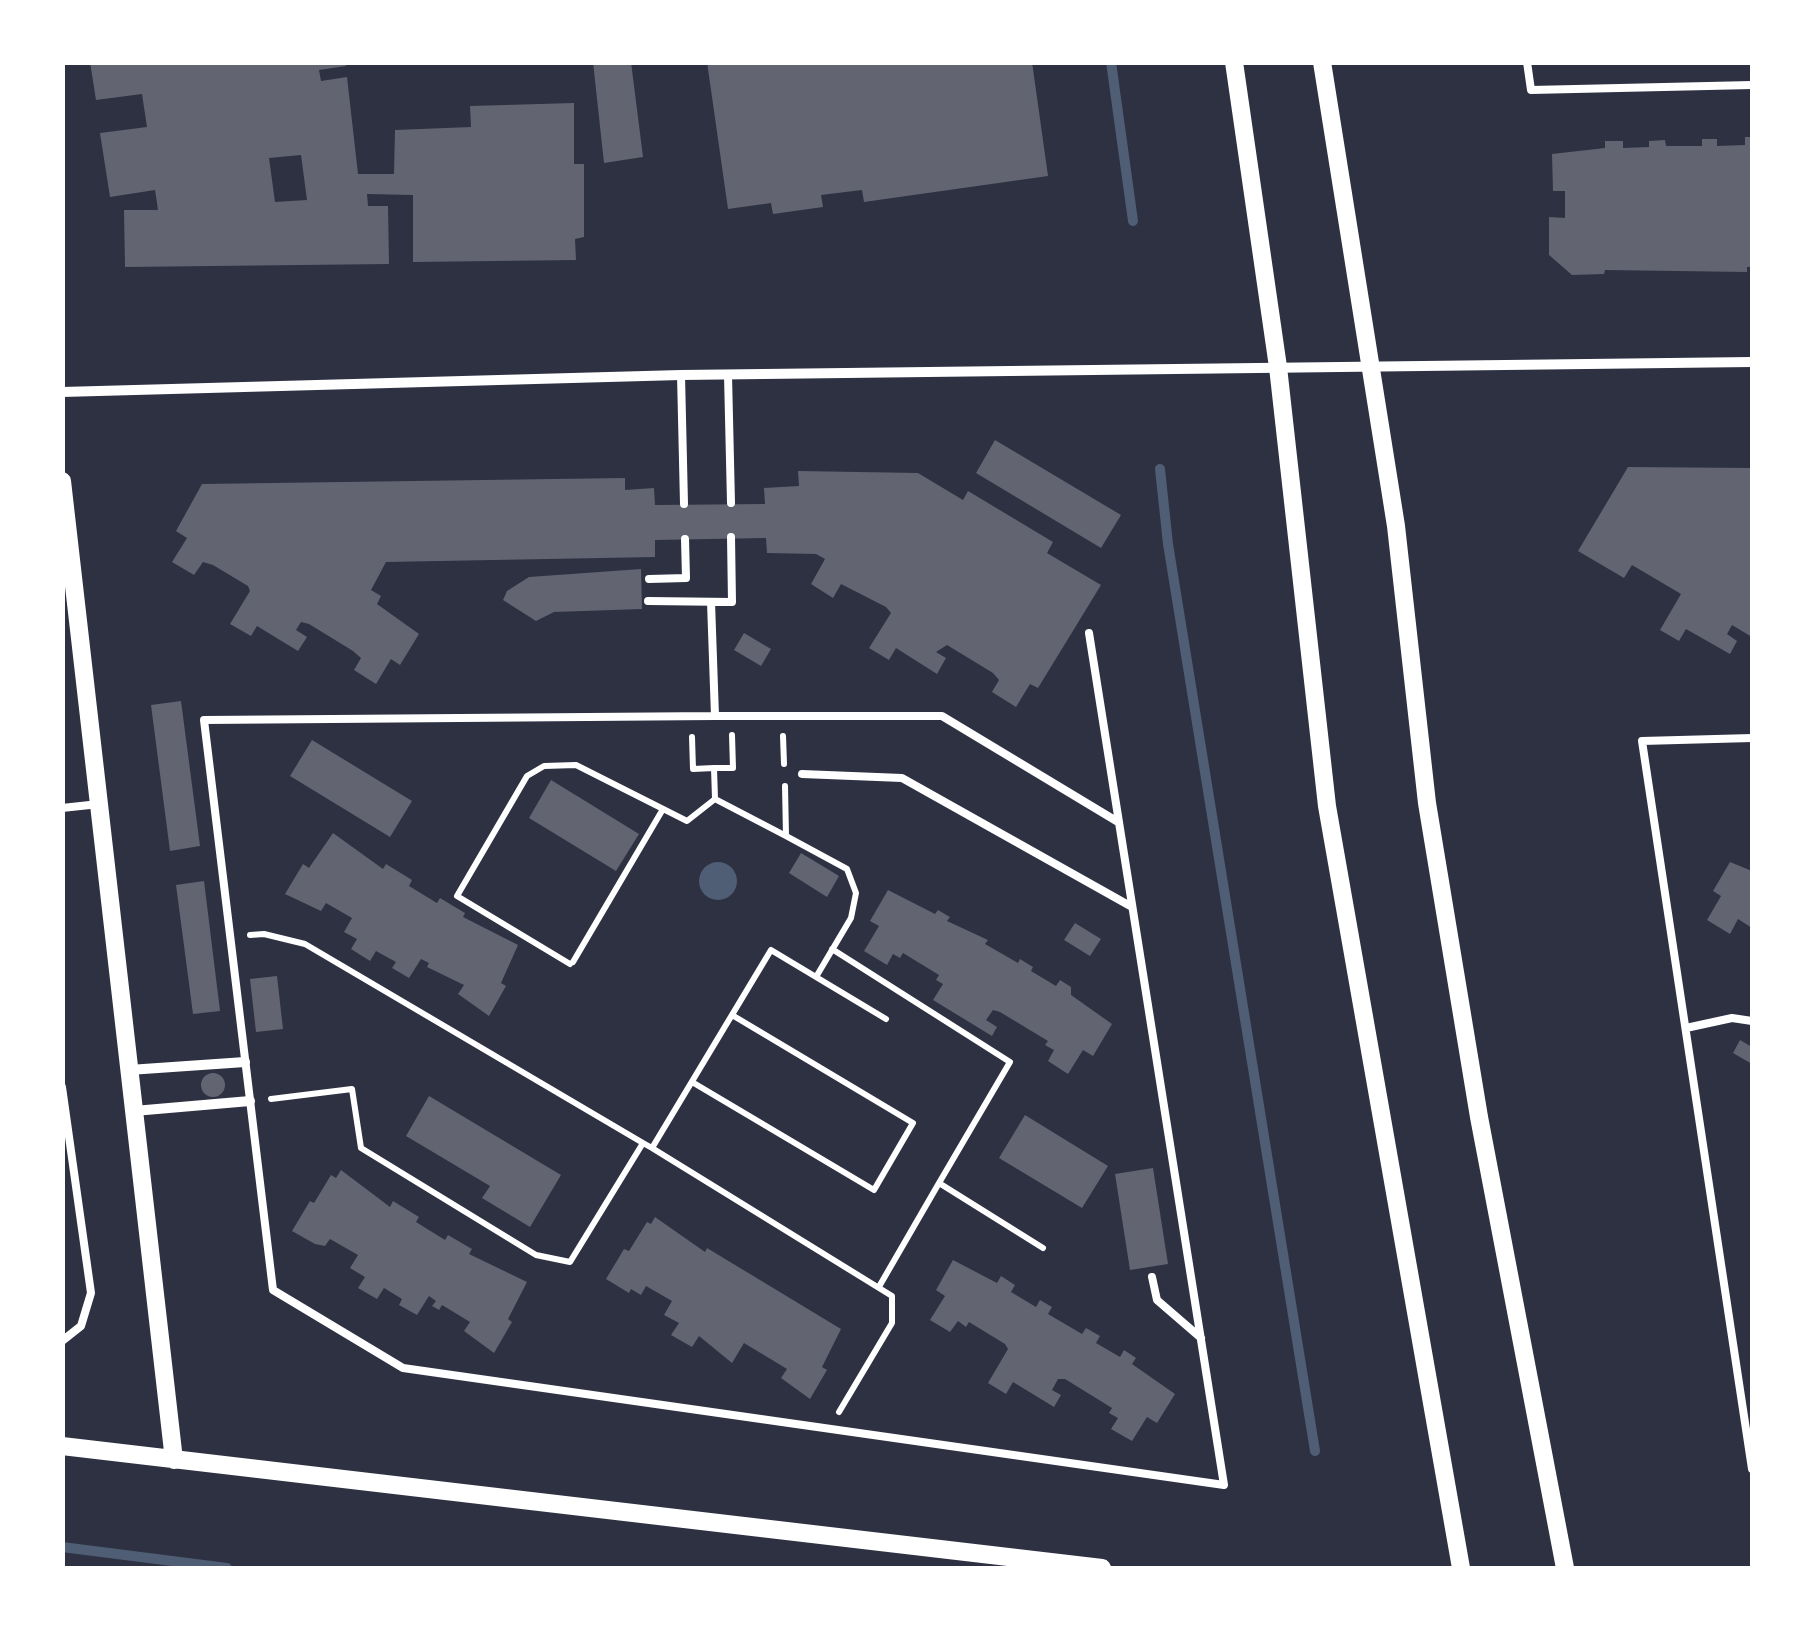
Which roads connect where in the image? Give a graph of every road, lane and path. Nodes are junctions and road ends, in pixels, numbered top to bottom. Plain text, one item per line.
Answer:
1 (1234, 62) edge
2 (1322, 62) edge
3 (1527, 62) edge
4 (1752, 85) edge
5 (1752, 362) edge
6 (1278, 367) junction
7 (1371, 368) junction
8 (681, 375) junction
9 (728, 375) junction
10 (62, 392) edge
11 (62, 481) edge
12 (730, 503) dead end
13 (684, 504) dead end
14 (731, 538) dead end
15 (685, 539) dead end
16 (649, 579) dead end
17 (648, 601) dead end
18 (712, 602) junction
19 (1089, 633) dead end
20 (715, 716) junction
21 (732, 716) junction
22 (782, 716) junction
23 (692, 717) junction
24 (1752, 738) edge
25 (714, 768) junction
26 (802, 774) dead end
27 (715, 799) junction
28 (99, 804) junction
29 (62, 808) edge
30 (663, 809) junction
31 (1118, 822) junction
32 (786, 836) junction
33 (1132, 906) junction
34 (230, 938) junction
35 (832, 950) junction
36 (816, 977) junction
37 (732, 1016) junction
38 (886, 1019) dead end
39 (1752, 1021) edge
40 (1686, 1028) junction
41 (245, 1062) junction
42 (130, 1070) junction
43 (692, 1082) junction
44 (62, 1086) edge
45 (250, 1101) junction
46 (134, 1112) junction
47 (643, 1143) junction
48 (652, 1148) junction
49 (939, 1183) junction
50 (1043, 1248) dead end
51 (1152, 1278) dead end
52 (880, 1285) junction
53 (1201, 1338) junction
54 (62, 1341) edge
55 (830, 1428) junction
56 (62, 1446) edge
57 (174, 1460) junction
58 (1752, 1469) edge
59 (1102, 1568) edge
60 (1462, 1568) edge
61 (1565, 1568) edge

1 - 6 street
2 - 7 street
3 - 4 lane
5 - 7 street
6 - 7 street
6 - 9 street
6 - 60 street
7 - 61 street
8 - 9 street
8 - 10 street
8 - 13 lane
9 - 12 lane
11 - 28 street
14 - 18 lane
15 - 16 lane
17 - 18 lane
18 - 20 lane
19 - 31 lane
20 - 21 lane
20 - 23 lane
21 - 22 lane
21 - 25 path
22 - 31 lane
22 - 32 path
23 - 25 path
23 - 34 lane
24 - 40 lane
25 - 27 path
26 - 33 lane
27 - 30 path
27 - 32 path
28 - 29 lane
28 - 42 street
30 - 30 path
31 - 33 lane
32 - 35 path
33 - 53 lane
34 - 41 lane
34 - 47 path
35 - 36 path
35 - 49 path
36 - 37 path
36 - 38 path
37 - 43 path
37 - 43 path
39 - 40 lane
40 - 58 lane
41 - 42 street
41 - 45 lane
42 - 46 street
43 - 48 path
44 - 54 lane
45 - 46 street
45 - 47 path
45 - 55 lane
46 - 57 street
47 - 48 path
48 - 52 path
49 - 50 path
49 - 52 path
51 - 53 lane
52 - 55 path
53 - 55 lane
56 - 57 street
57 - 59 street

